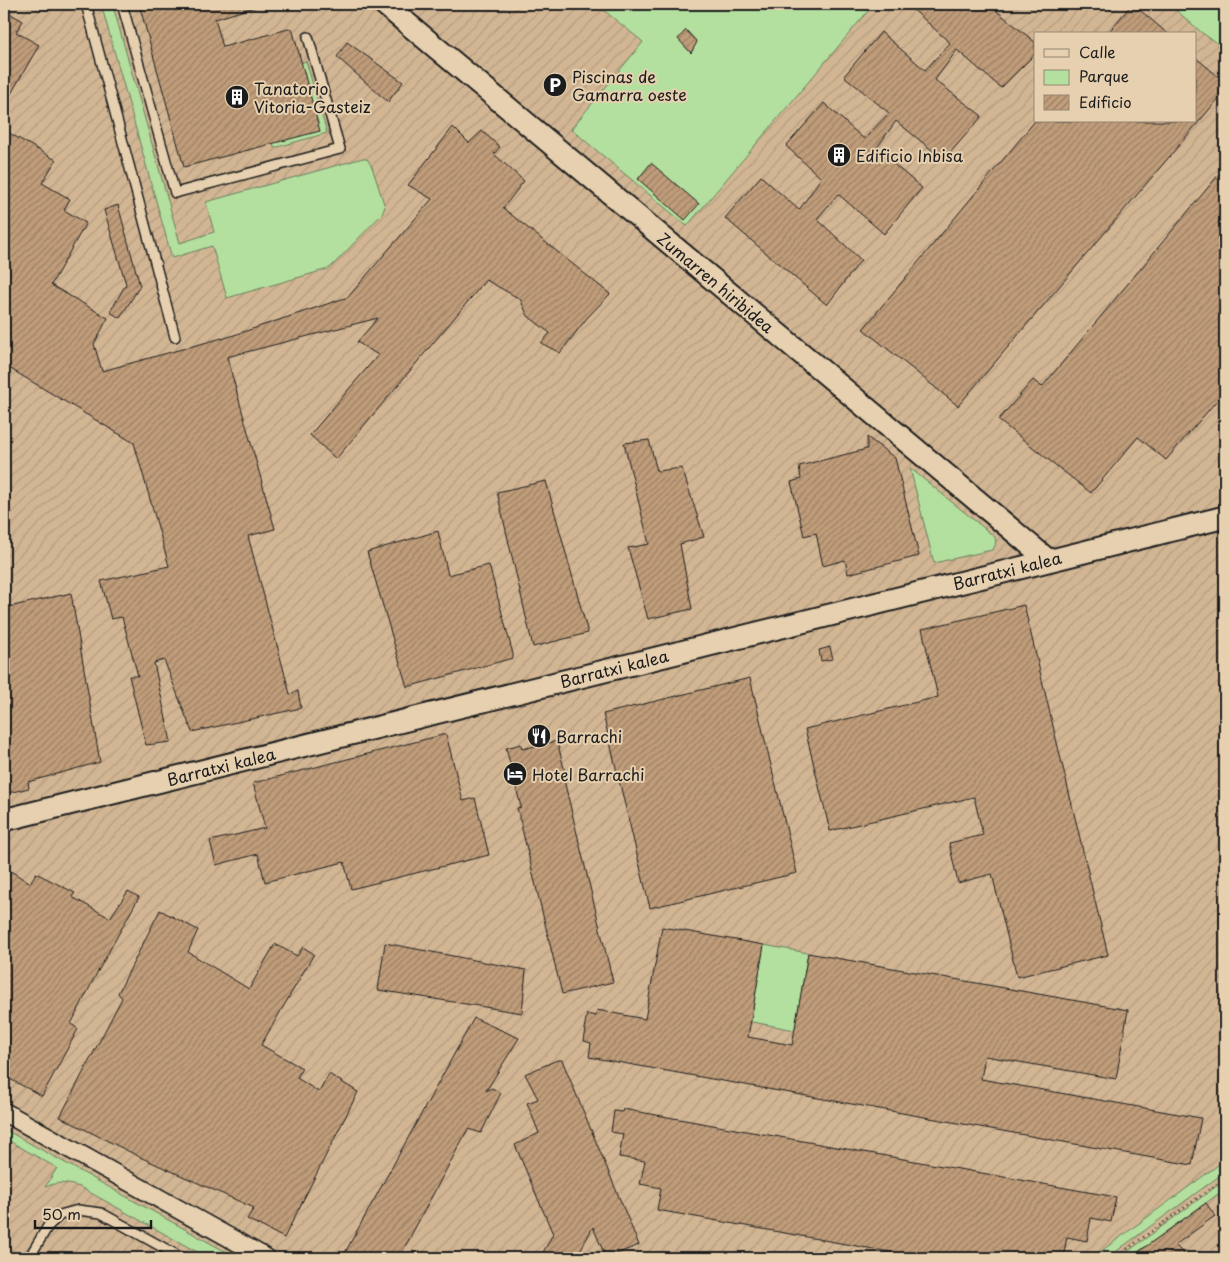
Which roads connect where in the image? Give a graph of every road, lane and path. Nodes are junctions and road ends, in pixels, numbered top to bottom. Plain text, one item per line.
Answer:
1 (86, 4) edge
2 (122, 4) edge
3 (384, 4) edge
4 (308, 37) dead end
5 (175, 337) dead end
6 (1225, 517) edge
7 (1048, 560) junction
8 (4, 820) edge
9 (4, 1112) edge
10 (1225, 1178) edge
11 (29, 1258) edge
12 (182, 1258) edge
13 (266, 1258) edge
14 (1115, 1258) edge

1 - 5 lane
2 - 4 lane
3 - 7 street, Zumarren hiribidea
6 - 7 street, Barratxi kalea
7 - 8 street, Barratxi kalea
9 - 13 street
10 - 14 path
11 - 12 lane

